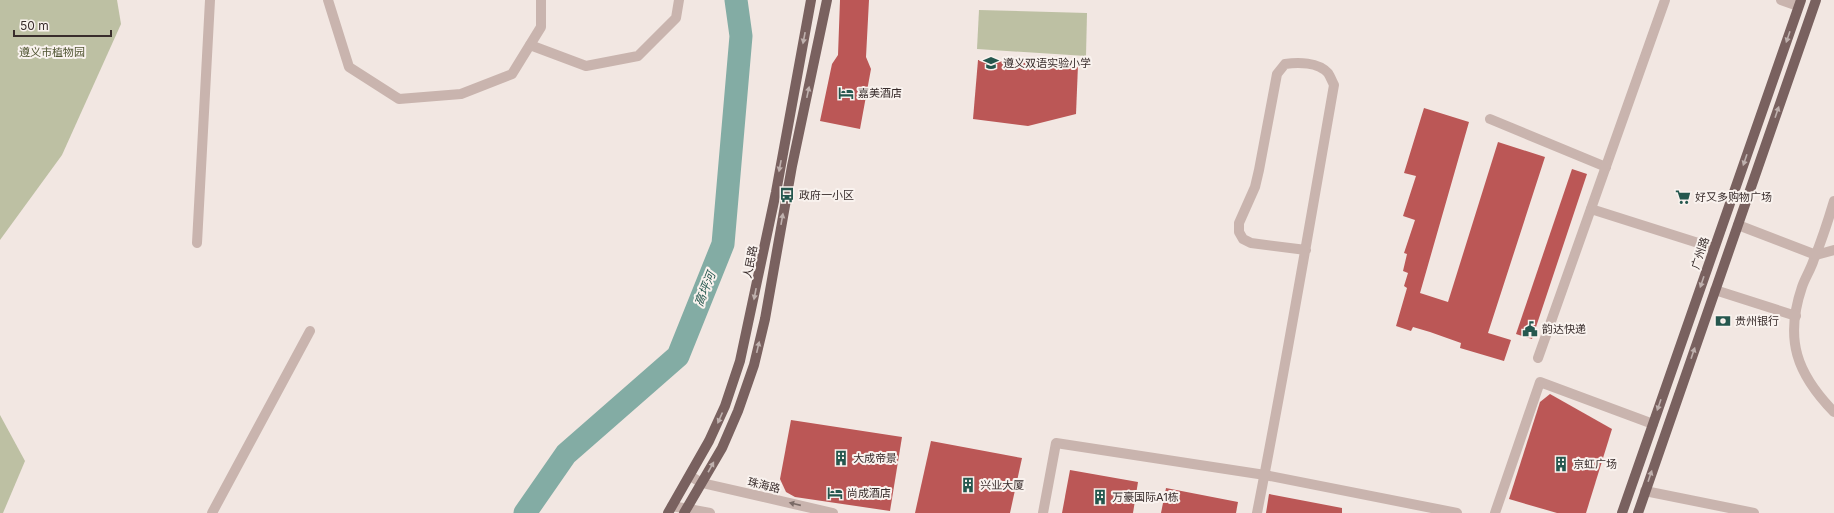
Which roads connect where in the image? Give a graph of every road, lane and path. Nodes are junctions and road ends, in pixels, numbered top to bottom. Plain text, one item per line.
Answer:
1 (210, 0) edge
2 (328, 0) edge
3 (541, 0) edge
4 (679, 0) edge
5 (811, 0) edge
6 (827, 0) edge
7 (1666, 0) edge
8 (1781, 0) edge
9 (1816, 0) edge
10 (1800, 3) edge
11 (530, 45) junction
12 (1490, 119) dead end
13 (1606, 167) junction
14 (1834, 201) edge
15 (1591, 209) junction
16 (1738, 225) junction
17 (197, 243) dead end
18 (1714, 248) junction
19 (1306, 250) junction
20 (1834, 250) edge
21 (1816, 255) junction
22 (1715, 290) junction
23 (1796, 316) junction
24 (310, 331) dead end
25 (1538, 358) dead end
26 (1834, 412) edge
27 (1653, 424) junction
28 (690, 476) junction
29 (1265, 476) junction
30 (702, 483) junction
31 (1645, 491) junction
32 (670, 510) edge
33 (685, 511) edge
34 (212, 513) edge
35 (710, 513) edge
36 (834, 513) edge
37 (1043, 513) edge
38 (1257, 513) edge
39 (1457, 513) edge
40 (1495, 513) edge
41 (1622, 513) edge
42 (1638, 513) edge
43 (1754, 513) edge

1 - 17 street
2 - 11 street
3 - 11 street
4 - 11 street
5 -> 28 main road, 人民路
30 -> 6 main road
7 - 13 street
8 - 10 street
16 -> 9 main road
10 -> 18 main road, 广州路
12 - 13 street
13 - 15 street
14 - 21 street
15 - 18 street
15 - 25 street
16 - 21 street
16 - 22 main road
18 -> 27 main road, 广州路
19 - 19 street
19 - 29 street
20 - 21 street
21 - 23 street
22 - 23 street
31 -> 22 main road
23 - 26 street
24 - 34 street
27 - 40 street
27 - 41 main road, 广州路
28 - 30 street, 珠海路
28 - 32 main road, 人民路
29 - 37 street
29 - 38 street
29 - 39 street
30 - 33 main road
36 -> 30 street, 珠海路
31 - 42 main road
31 - 43 street
32 - 33 street
33 - 35 street

